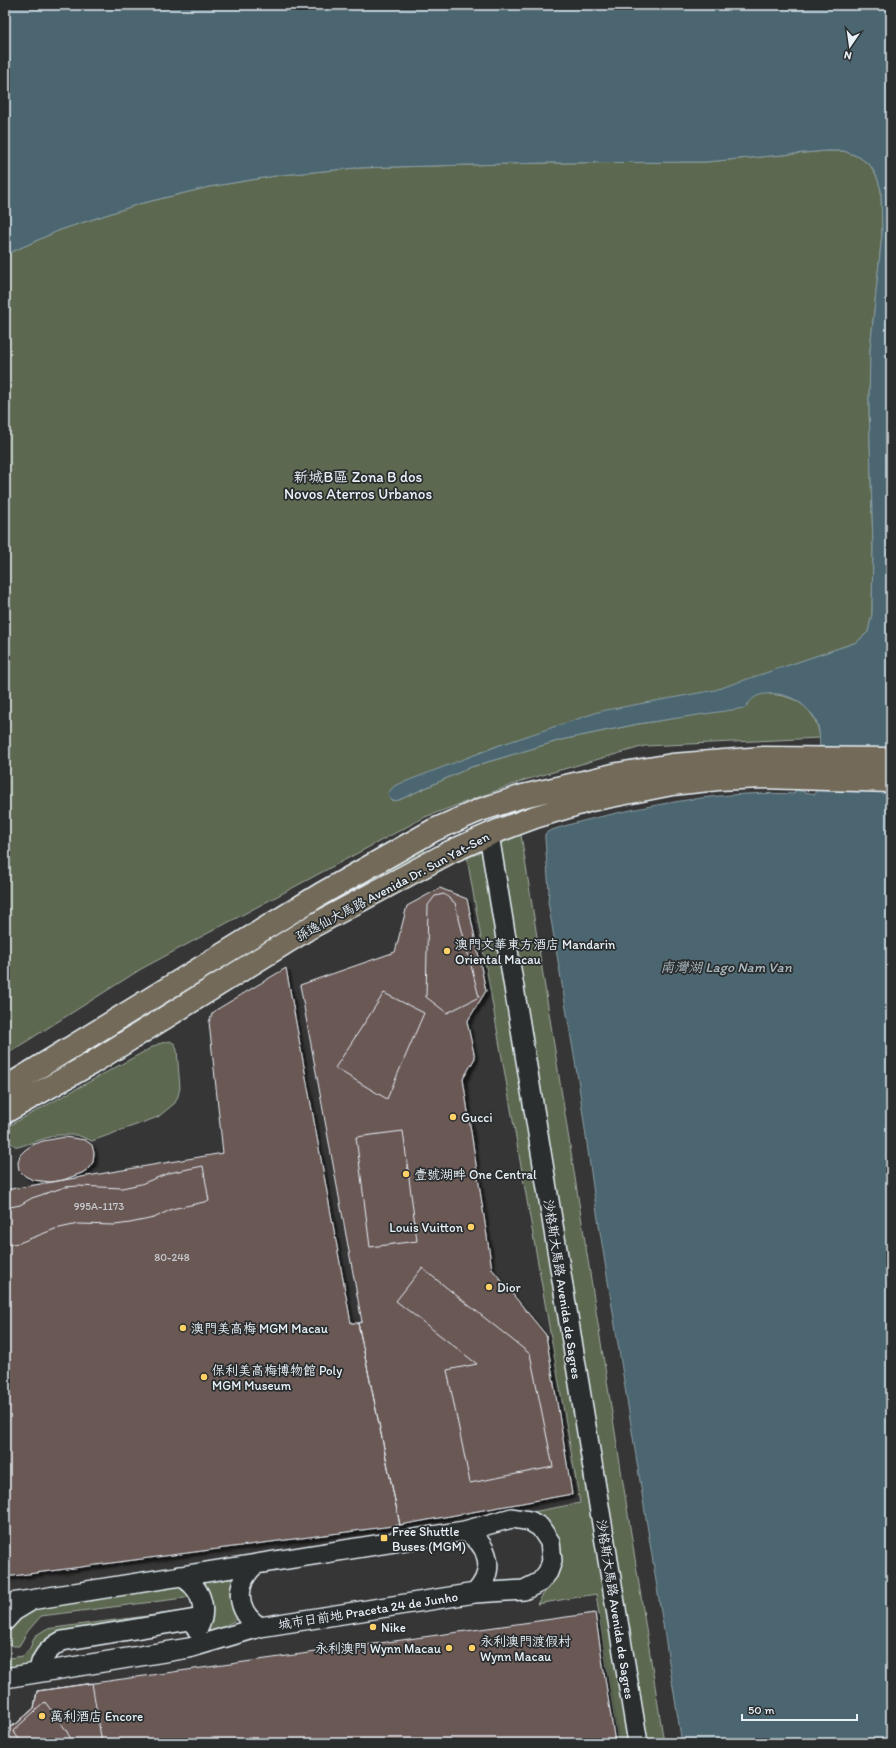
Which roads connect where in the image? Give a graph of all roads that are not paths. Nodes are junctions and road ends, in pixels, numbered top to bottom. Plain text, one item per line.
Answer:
1 (891, 760) edge
2 (806, 768) junction
3 (891, 781) edge
4 (489, 835) junction
5 (450, 852) junction
6 (391, 853) junction
7 (5, 1088) edge
8 (5, 1112) edge
9 (464, 1531) junction
10 (256, 1564) junction
11 (179, 1576) junction
12 (475, 1593) junction
13 (41, 1598) junction
14 (5, 1604) edge
15 (202, 1618) junction
16 (5, 1621) edge
17 (260, 1627) junction
18 (165, 1652) junction
19 (39, 1672) junction
20 (5, 1678) edge
21 (638, 1743) edge

1 - 2 main road, 孫逸仙大馬路 Avenida Dr. Sun Yat-Sen
2 - 3 main road, 孫逸仙大馬路 Avenida Dr. Sun Yat-Sen
2 - 4 main road, 孫逸仙大馬路 Avenida Dr. Sun Yat-Sen
2 - 6 main road, 孫逸仙大馬路 Avenida Dr. Sun Yat-Sen
4 - 5 main road, 孫逸仙大馬路 Avenida Dr. Sun Yat-Sen
4 - 21 street, 沙格斯大馬路 Avenida de Sagres
5 - 6 main road
5 - 8 main road, 孫逸仙大馬路 Avenida Dr. Sun Yat-Sen
6 - 7 main road, 孫逸仙大馬路 Avenida Dr. Sun Yat-Sen
9 - 10 street, 城市日前地 Praceta 24 de Junho
9 - 12 street, 城市日前地 Praceta 24 de Junho
9 - 12 street, 城市日前地 Praceta 24 de Junho
10 - 11 street, 城市日前地 Praceta 24 de Junho
10 - 17 street, 城市日前地 Praceta 24 de Junho
11 - 13 street, 城市日前地 Praceta 24 de Junho
11 - 15 street
12 - 17 street, 城市日前地 Praceta 24 de Junho
13 - 14 street, 城市日前地 Praceta 24 de Junho
13 - 16 street
15 - 18 street, 城市日前地 Praceta 24 de Junho
15 - 19 street
17 - 18 street, 城市日前地 Praceta 24 de Junho
18 - 19 street, 城市日前地 Praceta 24 de Junho
19 - 20 street, 城市日前地 Praceta 24 de Junho

